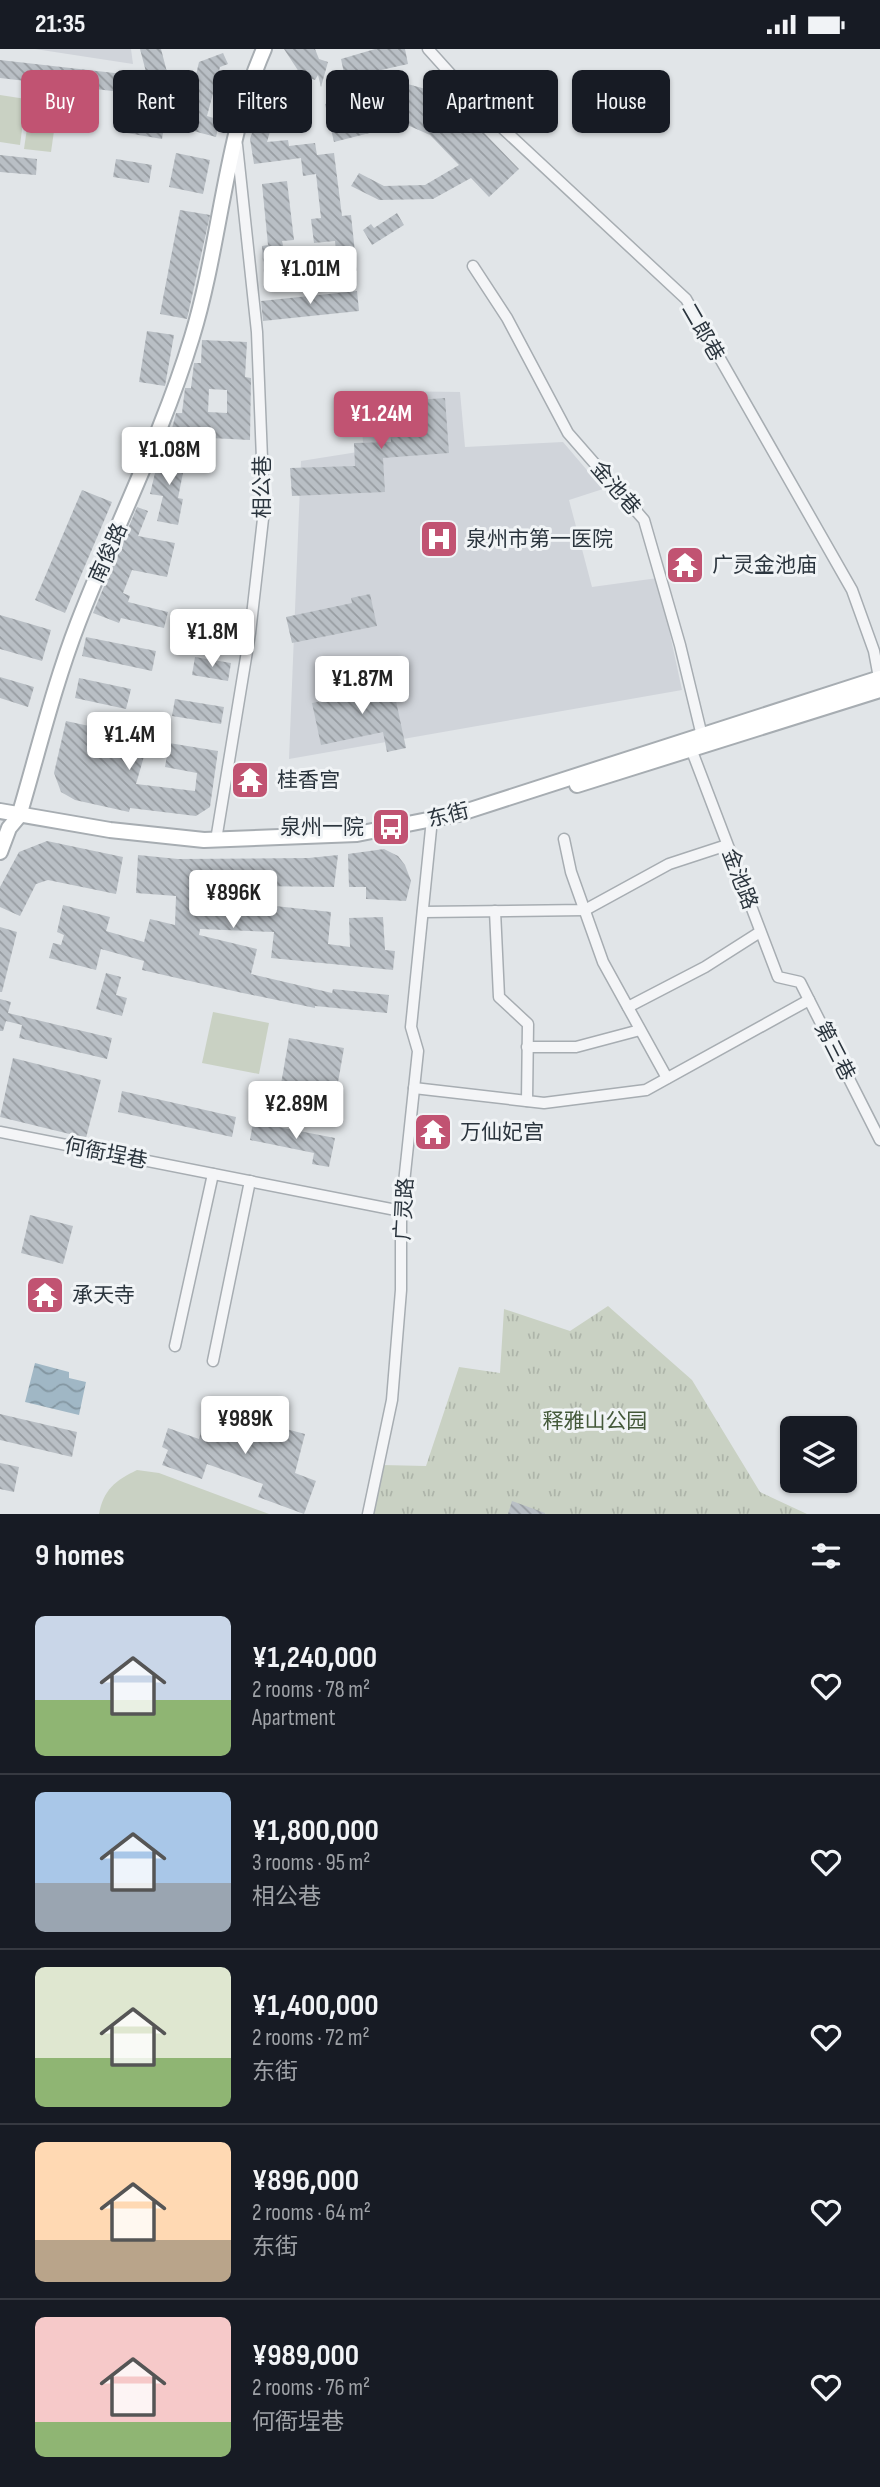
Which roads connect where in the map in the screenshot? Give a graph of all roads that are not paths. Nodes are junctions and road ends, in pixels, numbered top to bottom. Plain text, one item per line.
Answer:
1 (264, 49) edge
2 (428, 49) edge
3 (257, 70) edge
4 (236, 133) edge
5 (236, 133) edge
6 (473, 266) dead end
7 (880, 683) edge
8 (694, 742) junction
9 (0, 811) edge
10 (17, 818) junction
11 (431, 824) junction
12 (564, 839) dead end
13 (216, 840) junction
14 (727, 845) junction
15 (0, 852) edge
16 (585, 910) junction
17 (495, 911) junction
18 (423, 912) junction
19 (760, 932) junction
20 (809, 1000) junction
21 (628, 1007) junction
22 (640, 1030) junction
23 (527, 1047) junction
24 (667, 1078) junction
25 (414, 1088) junction
26 (527, 1101) junction
27 (0, 1132) edge
28 (880, 1140) edge
29 (213, 1174) junction
30 (250, 1181) junction
31 (401, 1211) junction
32 (175, 1346) dead end
33 (213, 1361) dead end
34 (368, 1514) edge

1 - 3 main road, 南俊路
2 - 7 street, 二郎巷
4 - 10 main road, 南俊路
5 - 13 street, 相公巷
6 - 8 street, 金池巷
7 - 8 main road, 东街
8 - 11 main road, 东街
8 - 14 street, 金池路
9 - 10 main road, 东街
10 - 11 main road, 东街
10 - 13 main road, 东街
10 - 15 main road, 南俊路
11 - 13 main road, 东街
11 - 18 street, 广灵路
12 - 16 street
14 - 16 street
14 - 19 street, 金池路
16 - 17 street
16 - 21 street
17 - 18 street
17 - 23 street
18 - 25 street, 广灵路
19 - 20 street, 金池路
19 - 21 street
20 - 24 street
20 - 28 street, 第三巷
21 - 22 street
22 - 23 street
22 - 24 street
23 - 26 street
24 - 26 street
25 - 26 street
25 - 31 street, 广灵路
27 - 29 street, 何衙埕巷
29 - 30 street, 何衙埕巷
29 - 32 street
30 - 31 street, 何衙埕巷
30 - 33 street
31 - 34 street, 广灵路

